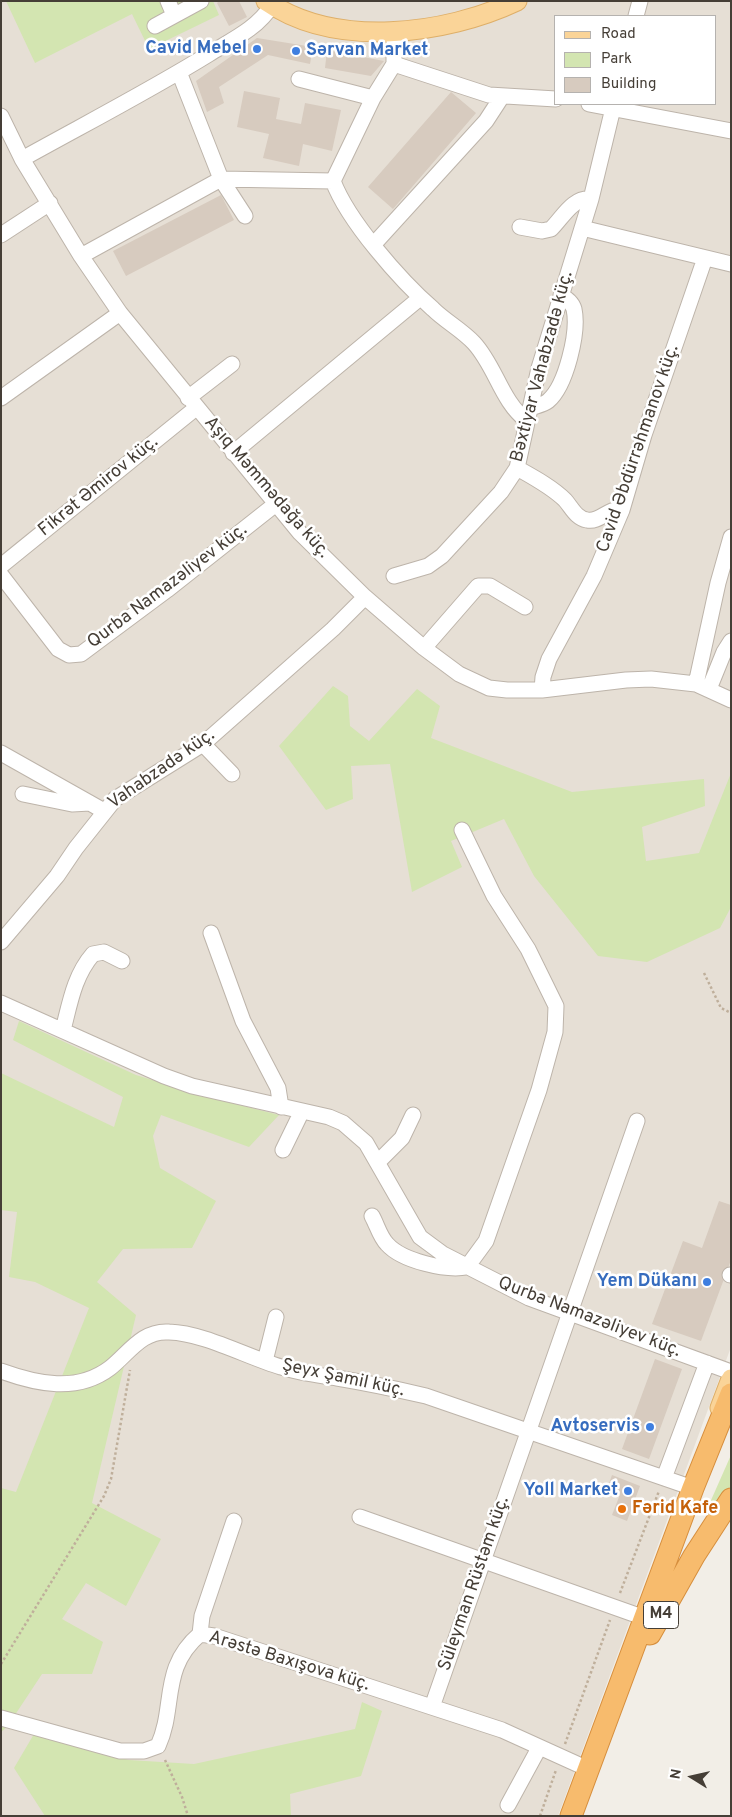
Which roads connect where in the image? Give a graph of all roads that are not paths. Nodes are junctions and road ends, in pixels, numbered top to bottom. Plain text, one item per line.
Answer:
1 (201, 1) edge
2 (640, 1) edge
3 (515, 2) edge
4 (269, 3) edge
5 (171, 8) edge
6 (636, 15) edge
7 (155, 26) dead end
8 (394, 33) junction
9 (394, 64) junction
10 (179, 72) junction
11 (299, 79) dead end
12 (373, 98) junction
13 (501, 98) junction
14 (554, 99) edge
15 (613, 106) edge
16 (1, 116) edge
17 (731, 131) edge
18 (7, 140) edge
19 (22, 159) junction
20 (221, 179) junction
21 (333, 181) junction
22 (591, 199) junction
23 (50, 203) junction
24 (245, 216) dead end
25 (520, 227) dead end
26 (582, 228) junction
27 (1, 235) edge
28 (374, 244) junction
29 (81, 256) junction
30 (705, 258) junction
31 (731, 264) edge
32 (561, 295) junction
33 (420, 298) junction
34 (120, 313) junction
35 (232, 364) dead end
36 (1, 398) edge
37 (192, 403) junction
38 (528, 414) junction
39 (233, 453) junction
40 (517, 468) junction
41 (277, 503) junction
42 (622, 510) junction
43 (731, 537) edge
44 (1, 566) edge
45 (1, 575) edge
46 (394, 576) dead end
47 (365, 597) junction
48 (525, 607) dead end
49 (731, 641) edge
50 (424, 648) junction
51 (703, 686) junction
52 (542, 690) junction
53 (731, 700) edge
54 (203, 744) junction
55 (1, 753) edge
56 (232, 774) dead end
57 (23, 794) dead end
58 (98, 807) junction
59 (462, 830) dead end
60 (211, 933) dead end
61 (1, 942) edge
62 (122, 961) dead end
63 (1, 1003) edge
64 (63, 1030) junction
65 (281, 1107) junction
66 (302, 1111) junction
67 (413, 1115) dead end
68 (637, 1121) dead end
69 (284, 1150) dead end
70 (378, 1162) junction
71 (372, 1216) dead end
72 (467, 1267) junction
73 (570, 1314) junction
74 (276, 1317) dead end
75 (265, 1361) junction
76 (707, 1363) junction
77 (1, 1371) edge
78 (731, 1372) edge
79 (731, 1379) edge
80 (731, 1394) edge
81 (527, 1431) junction
82 (731, 1432) edge
83 (664, 1478) junction
84 (693, 1488) junction
85 (731, 1500) edge
86 (360, 1517) dead end
87 (234, 1521) dead end
88 (482, 1560) junction
89 (645, 1618) junction
90 (200, 1634) junction
91 (641, 1648) junction
92 (432, 1707) junction
93 (1, 1718) edge
94 (601, 1736) junction
95 (539, 1748) junction
96 (588, 1769) junction
97 (508, 1805) dead end
98 (571, 1816) edge

1 - 5 street
2 - 6 street
3 - 8 main road
4 - 8 main road
4 - 10 street
5 - 7 street
8 - 9 street
9 - 12 street
9 - 13 street
10 - 19 street
10 - 20 street
11 - 12 street
12 - 21 street
13 - 14 street
13 - 28 street
15 - 17 street
15 - 22 street, Bəxtiyar Vahabzadə küç.
16 - 18 street, Aşıq Məmmədağa küç.
18 - 19 street, Aşıq Məmmədağa küç.
19 - 23 street, Aşıq Məmmədağa küç.
20 - 21 street
20 - 24 street
20 - 29 street
21 - 28 street
22 - 25 street
22 - 26 street, Bəxtiyar Vahabzadə küç.
23 - 27 street
23 - 29 street, Aşıq Məmmədağa küç.
26 - 30 street
26 - 32 street, Bəxtiyar Vahabzadə küç.
28 - 33 street
29 - 34 street, Aşıq Məmmədağa küç.
30 - 31 street
30 - 42 street, Cavid Əbdürrəhmanov küç.
32 - 38 street, Bəxtiyar Vahabzadə küç.
32 - 38 street
33 - 38 street
33 - 39 street
34 - 36 street
34 - 37 street, Aşıq Məmmədağa küç.
35 - 37 street, Fikrət Əmirov küç.
37 - 39 street, Aşıq Məmmədağa küç.
37 - 44 street, Fikrət Əmirov küç.
38 - 40 street, Bəxtiyar Vahabzadə küç.
39 - 41 street, Aşıq Məmmədağa küç.
40 - 42 street
40 - 46 street, Bəxtiyar Vahabzadə küç.
41 - 45 street, Qurba Namazəliyev küç.
41 - 47 street, Aşıq Məmmədağa küç.
42 - 52 street, Cavid Əbdürrəhmanov küç.
43 - 51 street
47 - 50 street, Aşıq Məmmədağa küç.
47 - 54 street, Vahabzadə küç.
48 - 50 street
49 - 51 street
50 - 52 street, Aşıq Məmmədağa küç.
51 - 52 street, Aşıq Məmmədağa küç.
51 - 53 street, Aşıq Məmmədağa küç.
54 - 56 street
54 - 58 street, Vahabzadə küç.
55 - 58 street
57 - 58 street
58 - 61 street, Vahabzadə küç.
59 - 72 street
60 - 65 street
62 - 64 street
63 - 64 street, Qurba Namazəliyev küç.
64 - 65 street, Qurba Namazəliyev küç.
65 - 66 street, Qurba Namazəliyev küç.
66 - 69 street
66 - 70 street, Qurba Namazəliyev küç.
67 - 70 street
68 - 73 street, Süleyman Rüstəm küç.
70 - 72 street, Qurba Namazəliyev küç.
71 - 72 street
72 - 73 street, Qurba Namazəliyev küç.
73 - 76 street, Qurba Namazəliyev küç.
73 - 81 street, Süleyman Rüstəm küç.
74 - 75 street
75 - 77 street, Şeyx Şamil küç.
75 - 81 street, Şeyx Şamil küç.
76 - 78 street, Qurba Namazəliyev küç.
76 - 83 street
79 - 84 main road
80 - 84 highway
81 - 83 street, Şeyx Şamil küç.
81 - 88 street, Süleyman Rüstəm küç.
82 - 91 highway
83 - 84 street, Şeyx Şamil küç.
84 - 89 highway
85 - 91 highway, M4
86 - 88 street
87 - 90 street
88 - 89 street
88 - 92 street, Süleyman Rüstəm küç.
89 - 94 highway
90 - 92 street, Arəstə Baxışova küç.
90 - 93 street, Arəstə Baxışova küç.
91 - 94 highway, M4
92 - 95 street, Arəstə Baxışova küç.
94 - 96 highway, M4
95 - 96 street, Arəstə Baxışova küç.
95 - 97 street
96 - 98 highway, M4

